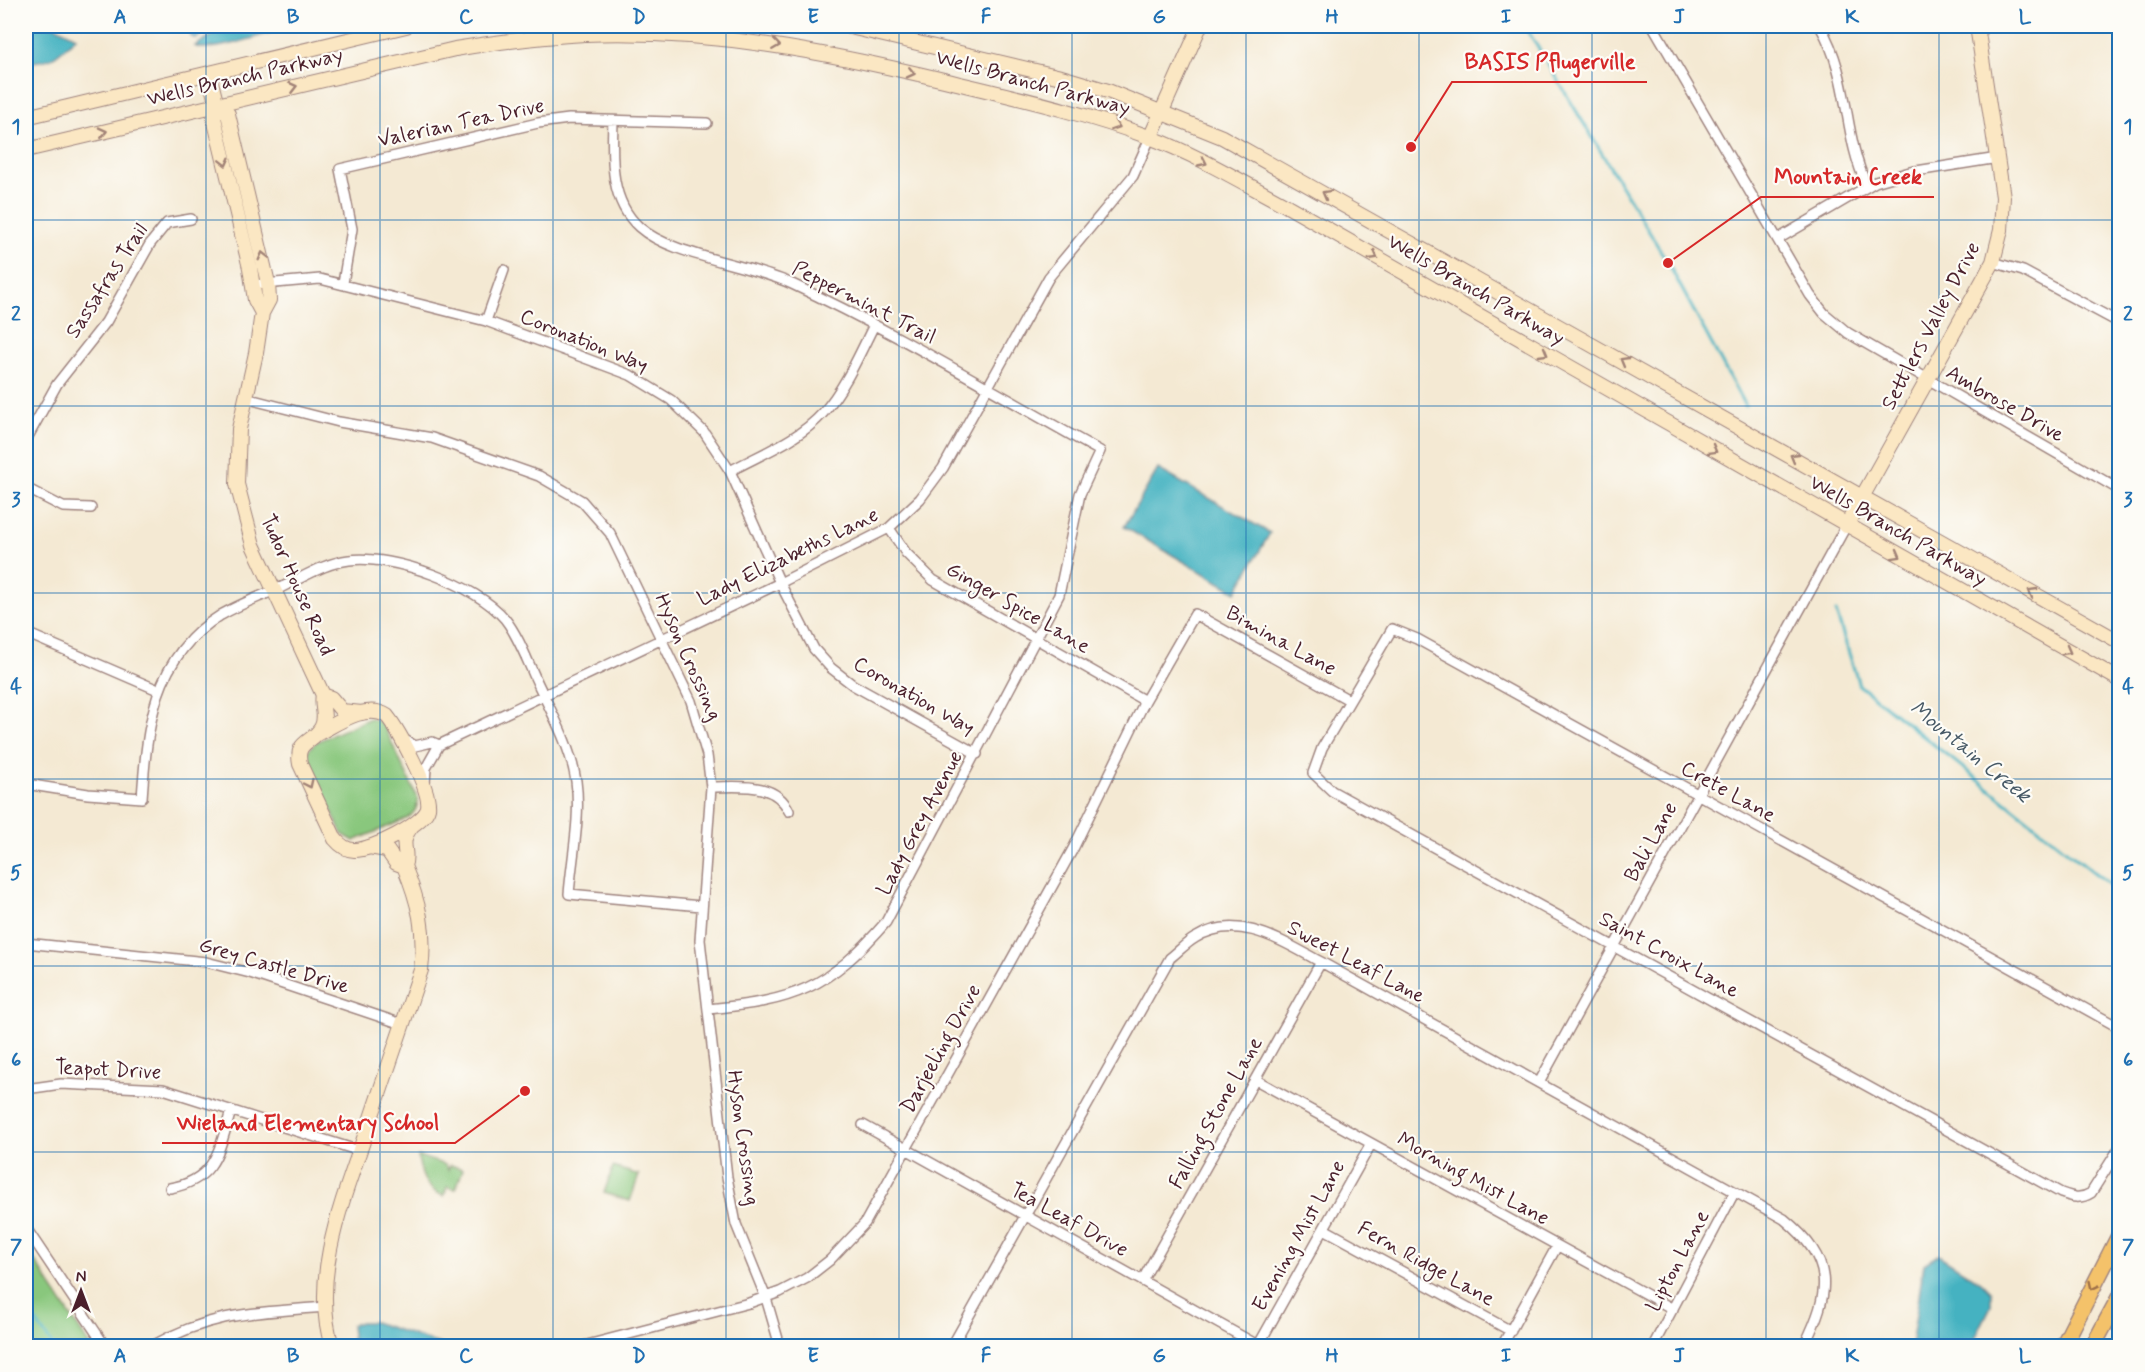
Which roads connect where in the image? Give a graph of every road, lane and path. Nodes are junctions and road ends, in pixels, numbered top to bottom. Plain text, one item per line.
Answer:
1 (406, 26) edge
2 (846, 26) edge
3 (1200, 26) edge
4 (1653, 26) edge
5 (1820, 26) edge
6 (1977, 26) edge
7 (697, 31) edge
8 (209, 74) junction
9 (217, 106) junction
10 (1163, 111) junction
11 (26, 117) edge
12 (613, 121) junction
13 (707, 123) dead end
14 (1150, 138) junction
15 (26, 150) edge
16 (1998, 159) junction
17 (1867, 186) junction
18 (191, 219) dead end
19 (1778, 239) junction
20 (1993, 262) junction
21 (504, 270) dead end
22 (268, 283) junction
23 (343, 283) junction
24 (253, 285) junction
25 (262, 313) junction
26 (486, 321) junction
27 (2120, 323) edge
28 (874, 325) junction
29 (1929, 380) junction
30 (989, 390) junction
31 (245, 398) junction
32 (26, 440) edge
33 (1100, 451) joint
34 (730, 471) junction
35 (26, 488) edge
36 (2120, 490) edge
37 (1863, 497) junction
38 (91, 508) dead end
39 (1846, 526) junction
40 (889, 528) junction
41 (780, 584) junction
42 (274, 590) junction
43 (1195, 614) joint
44 (26, 633) edge
45 (662, 638) junction
46 (1034, 638) junction
47 (2120, 642) edge
48 (2120, 680) edge
49 (158, 690) junction
50 (323, 695) junction
51 (543, 695) junction
52 (1349, 700) junction
53 (1145, 701) junction
54 (362, 713) junction
55 (315, 735) junction
56 (400, 736) junction
57 (439, 745) junction
58 (977, 754) junction
59 (26, 784) edge
60 (711, 787) junction
61 (425, 789) junction
62 (1697, 796) junction
63 (789, 811) dead end
64 (412, 826) junction
65 (366, 847) junction
66 (404, 866) junction
67 (701, 906) junction
68 (26, 943) edge
69 (1615, 946) junction
70 (1321, 962) junction
71 (708, 1009) junction
72 (402, 1024) junction
73 (2120, 1028) edge
74 (1256, 1080) junction
75 (1540, 1082) junction
76 (26, 1089) edge
77 (231, 1112) junction
78 (863, 1125) dead end
79 (1371, 1144) junction
80 (2120, 1147) edge
81 (906, 1150) junction
82 (360, 1151) junction
83 (170, 1188) dead end
84 (1734, 1193) junction
85 (1024, 1216) junction
86 (26, 1228) edge
87 (1324, 1229) junction
88 (2120, 1234) edge
89 (1557, 1246) junction
90 (1142, 1281) junction
91 (2120, 1296) edge
92 (766, 1298) junction
93 (325, 1307) junction
94 (1673, 1309) junction
95 (1511, 1331) junction
96 (585, 1346) edge
97 (955, 1346) edge
98 (1258, 1346) edge
99 (105, 1347) edge
100 (152, 1347) edge
101 (332, 1347) edge
102 (780, 1347) edge
103 (1502, 1347) edge
104 (1653, 1347) edge
105 (1804, 1347) edge
106 (2063, 1347) edge
107 (2093, 1347) edge

1 - 8 main road, Wells Branch Parkway
2 - 10 main road, Wells Branch Parkway
3 - 10 main road
4 - 19 street, Ambrose Drive
5 - 17 street
6 - 16 main road, Settlers Valley Drive
9 -> 7 main road, Wells Branch Parkway
7 -> 14 main road, Wells Branch Parkway
8 - 9 main road, Tudor House Road
8 - 11 main road, Wells Branch Parkway
15 -> 9 main road, Wells Branch Parkway
22 -> 9 main road, Tudor House Road
9 -> 24 main road, Tudor House Road
10 - 14 main road
37 -> 10 main road, Wells Branch Parkway
12 - 13 street, Valerian Tea Drive
12 - 23 street, Valerian Tea Drive
12 - 28 street, Peppermint Trail
14 - 30 street, Lady Elizabeths Lane
14 -> 39 main road, Wells Branch Parkway
16 - 17 street
16 - 20 main road, Settlers Valley Drive
17 - 19 street
18 - 32 street, Sassafras Trail
19 - 29 street, Ambrose Drive
20 - 27 street
20 - 29 main road, Settlers Valley Drive
21 - 26 street
22 - 23 street, Coronation Way
22 - 24 street, Coronation Way
22 - 25 main road, Tudor House Road
23 - 26 street, Coronation Way
24 - 25 main road, Tudor House Road
25 - 31 main road, Tudor House Road
26 - 34 street, Coronation Way
28 - 30 street, Peppermint Trail
28 - 34 street
29 - 36 street, Ambrose Drive
29 - 37 main road, Settlers Valley Drive
30 - 33 street, Peppermint Trail
30 - 40 street, Lady Elizabeths Lane
31 - 42 main road, Tudor House Road
31 - 45 street, Hyson Crossing
33 - 46 street, Lady Grey Avenue
34 - 41 street, Coronation Way
35 - 38 street
37 - 39 main road, Settlers Valley Drive
47 -> 37 main road, Wells Branch Parkway
39 -> 48 main road, Wells Branch Parkway
39 - 62 street, Bali Lane
40 - 41 street, Lady Elizabeths Lane
40 - 46 street, Ginger Spice Lane
41 - 45 street, Lady Elizabeths Lane
41 - 58 street, Coronation Way
42 - 49 street
42 - 50 main road, Tudor House Road
42 - 51 street
43 - 52 street, Bimina Lane
43 - 53 street, Darjeeling Drive
44 - 49 street
45 - 51 street, Lady Elizabeths Lane
45 - 60 street, Hyson Crossing
46 - 53 street, Ginger Spice Lane
46 - 58 street, Lady Grey Avenue
49 - 59 street
50 - 54 main road, Tudor House Road
50 - 55 main road, Tudor House Road
51 - 57 street, Lady Elizabeths Lane
51 - 67 street
52 - 62 street, Crete Lane
52 - 69 street, Saint Croix Lane
53 - 81 street, Darjeeling Drive
54 - 55 main road, Tudor House Road
54 - 56 main road, Tudor House Road
55 -> 65 main road, Tudor House Road
56 - 57 street, Lady Elizabeths Lane
56 - 61 main road, Tudor House Road
57 - 61 street
58 - 71 street, Lady Grey Avenue
60 - 63 street
60 - 67 street, Hyson Crossing
61 - 64 main road
62 - 69 street, Bali Lane
62 - 73 street, Crete Lane
64 - 65 main road
64 - 66 main road
65 - 66 main road, Tudor House Road
66 - 72 main road
67 - 71 street, Hyson Crossing
68 - 72 street, Grey Castle Drive
69 - 75 street, Bali Lane
69 - 80 street, Saint Croix Lane
70 - 74 street, Falling Stone Lane
70 - 75 street, Sweet Leaf Lane
70 - 85 street, Sweet Leaf Lane
71 - 92 street, Hyson Crossing
72 - 82 main road
74 - 79 street, Morning Mist Lane
74 - 90 street, Falling Stone Lane
75 - 84 street, Sweet Leaf Lane
76 - 77 street, Teapot Drive
77 - 82 street, Teapot Drive
77 - 83 street
78 - 81 street, Tea Leaf Drive
79 - 87 street, Evening Mist Lane
79 - 89 street, Morning Mist Lane
81 - 85 street, Tea Leaf Drive
81 - 92 street, Darjeeling Drive
82 - 93 main road
84 - 94 street, Lipton Lane
84 - 105 street, Sweet Leaf Lane
85 - 90 street, Tea Leaf Drive
85 - 97 street, Sweet Leaf Lane
86 - 99 street
87 - 95 street, Fern Ridge Lane
87 - 98 street, Evening Mist Lane
88 -> 106 main road
89 - 94 street, Morning Mist Lane
89 - 95 street
90 - 98 street, Tea Leaf Drive
91 - 107 main road
92 - 96 street, Darjeeling Drive
92 - 102 street, Hyson Crossing
93 - 100 street
93 - 101 main road
94 - 104 street, Lipton Lane
95 - 103 street

